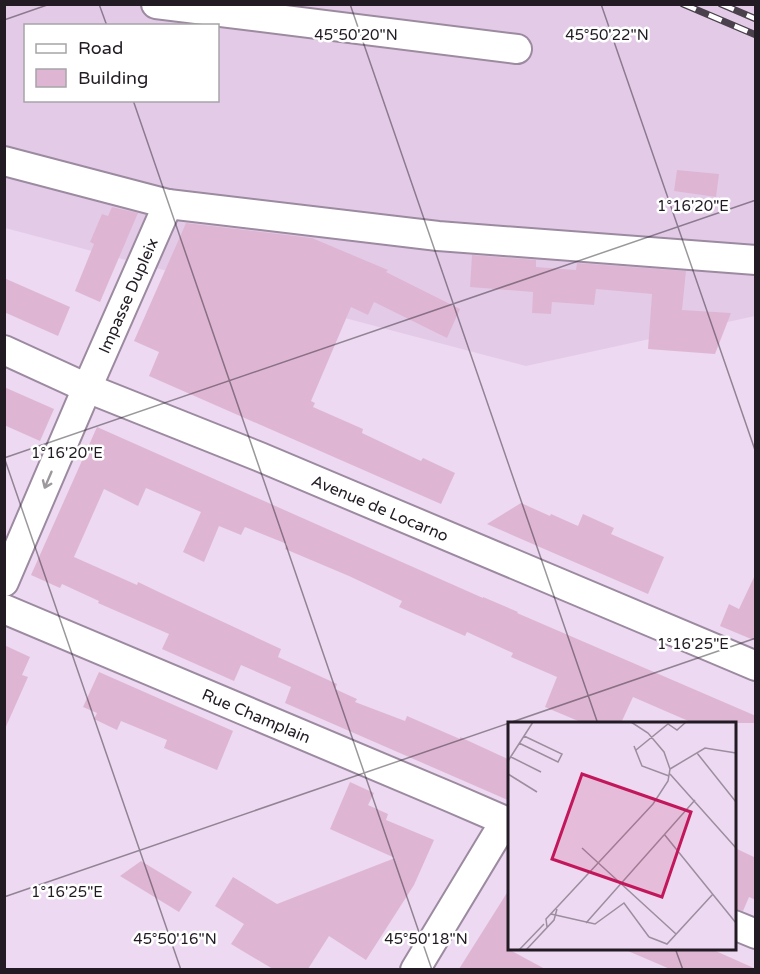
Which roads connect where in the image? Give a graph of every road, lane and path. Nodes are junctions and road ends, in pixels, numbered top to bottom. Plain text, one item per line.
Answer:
1 (156, 4) edge
2 (517, 49) dead end
3 (4, 161) edge
4 (168, 204) junction
5 (756, 260) edge
6 (4, 350) edge
7 (87, 388) junction
8 (4, 582) edge
9 (4, 609) edge
10 (756, 666) edge
11 (507, 822) edge
12 (736, 925) edge
13 (756, 934) edge
14 (415, 969) edge

1 - 2 street
3 - 4 street
4 - 5 street
4 - 7 street, Impasse Dupleix
6 - 7 street, Avenue de Locarno
7 -> 8 street, Impasse Dupleix
7 - 10 street, Avenue de Locarno
9 - 11 street, Rue Champlain
11 - 14 street
12 - 13 street

